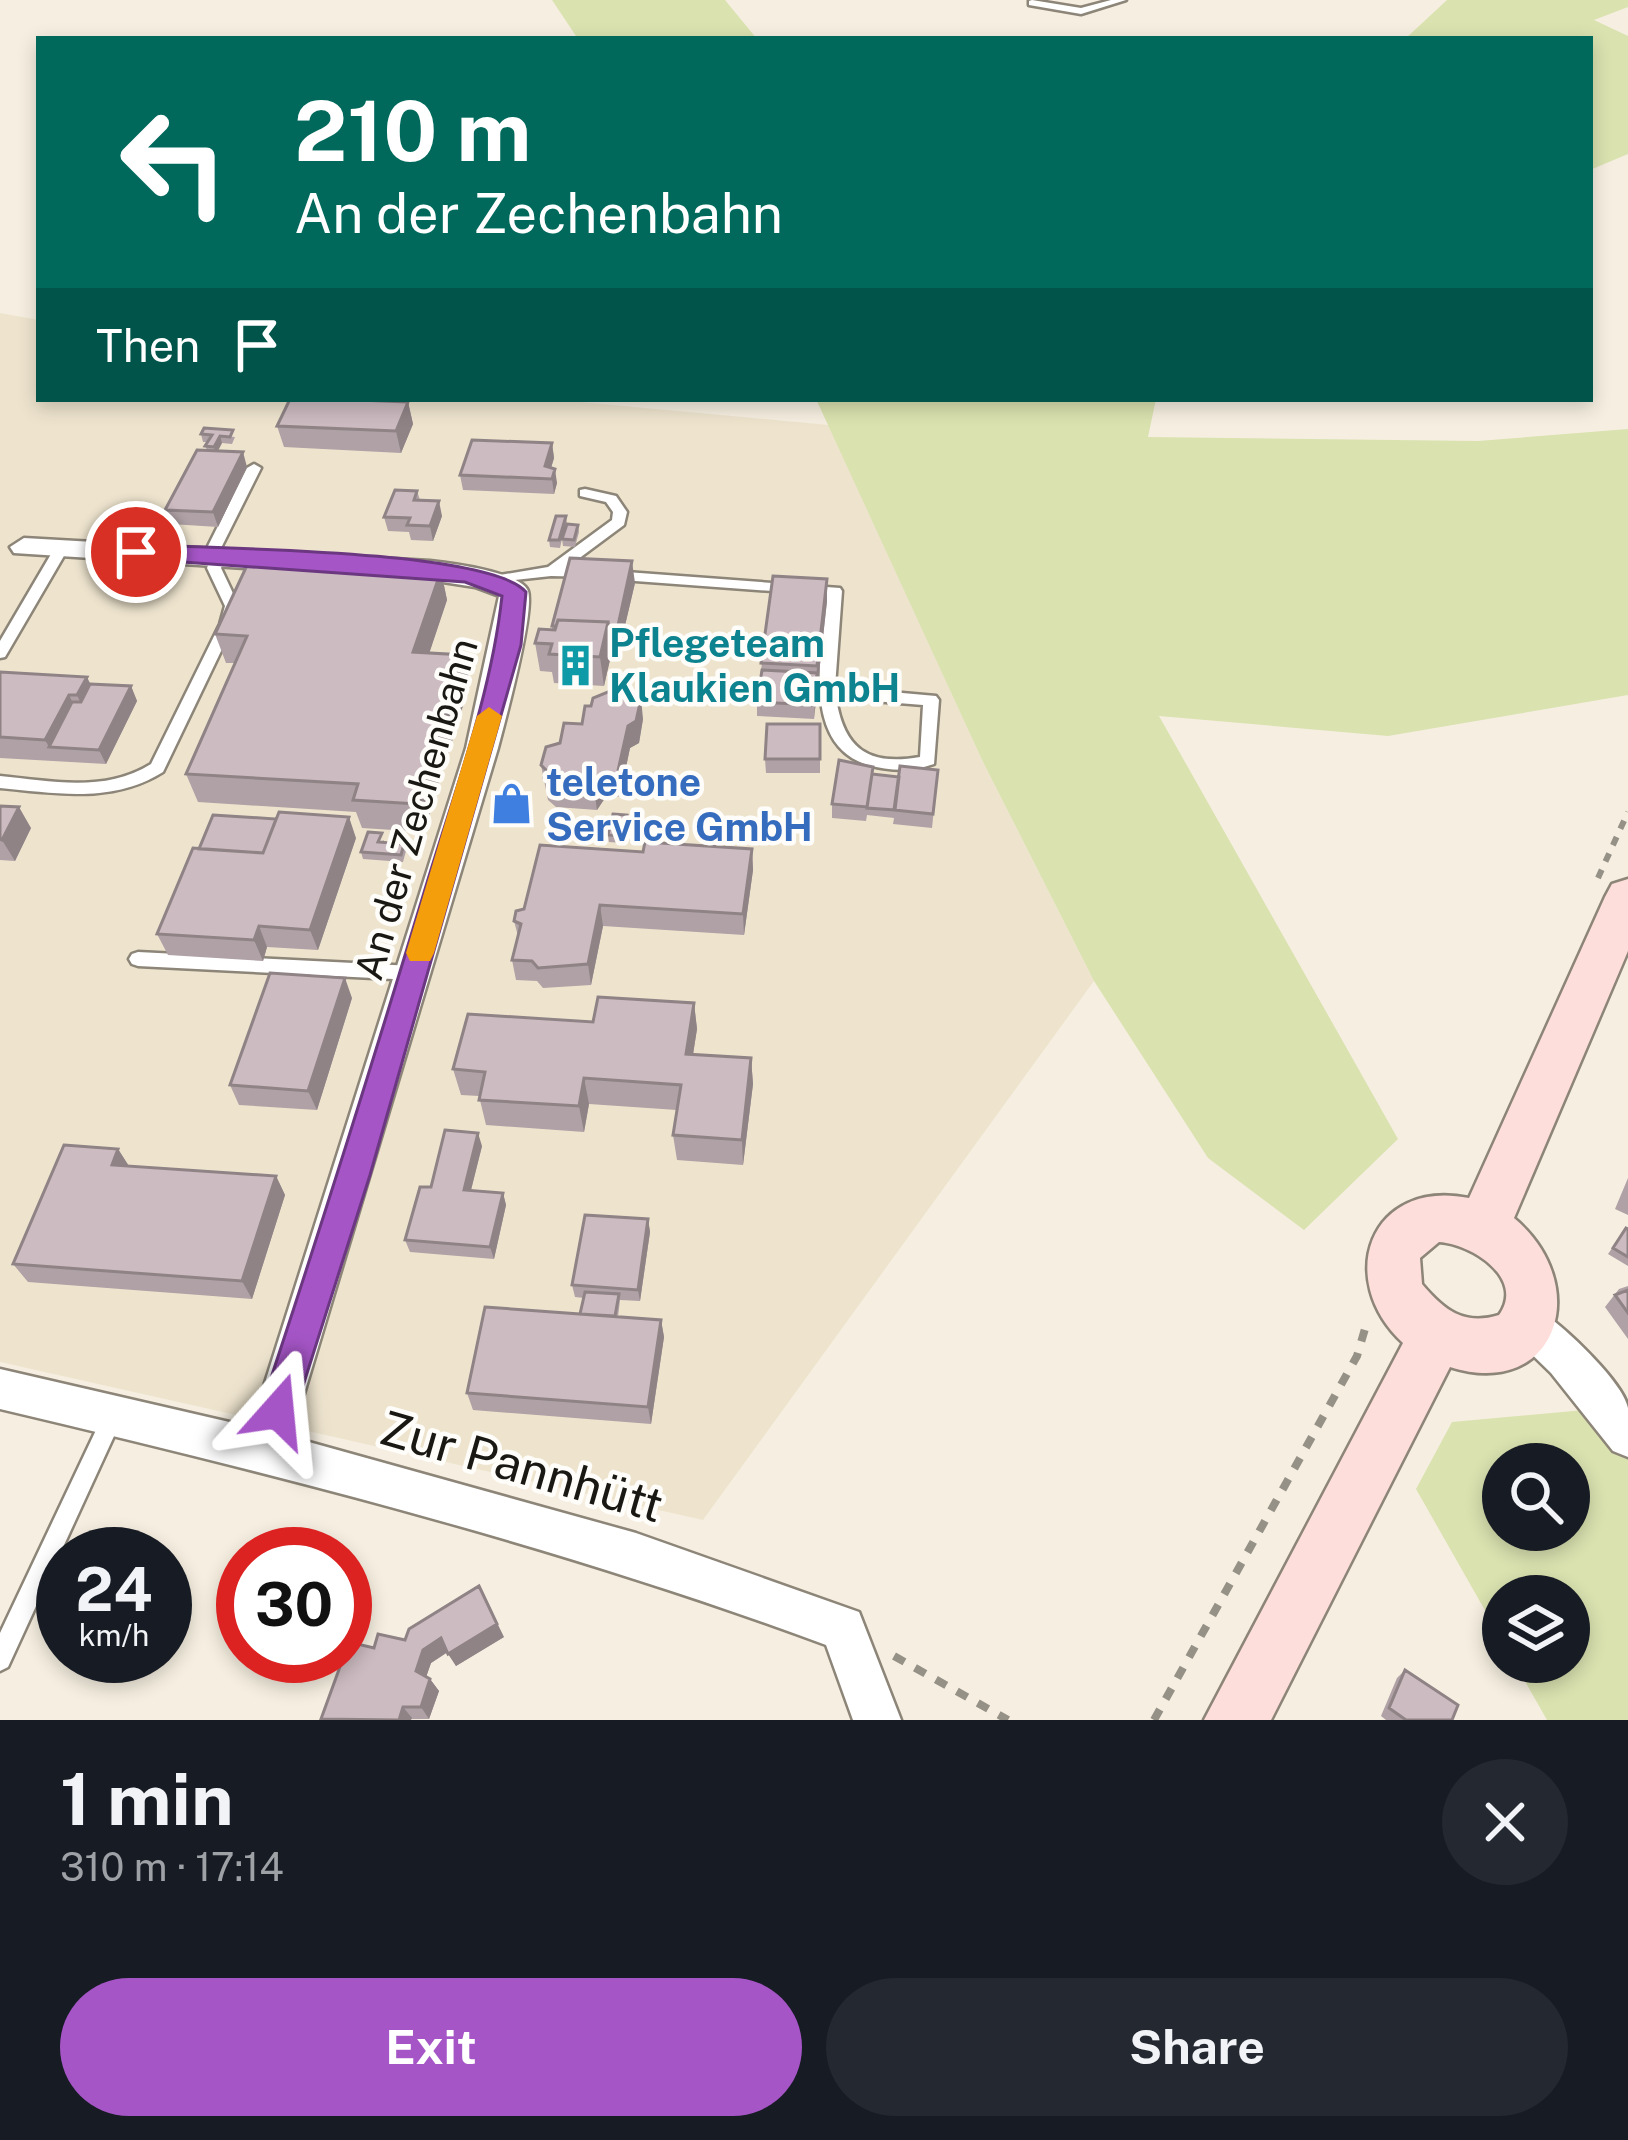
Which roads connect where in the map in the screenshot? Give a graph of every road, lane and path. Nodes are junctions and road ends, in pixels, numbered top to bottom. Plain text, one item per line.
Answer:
1 (1121, 0) edge
2 (1032, 3) dead end
3 (254, 468) dead end
4 (585, 493) dead end
5 (24, 548) dead end
6 (61, 549) junction
7 (214, 556) junction
8 (551, 572) junction
9 (493, 580) junction
10 (0, 653) edge
11 (828, 692) junction
12 (0, 782) edge
13 (1628, 897) edge
14 (138, 959) dead end
15 (414, 973) junction
16 (1483, 1227) junction
17 (1528, 1323) junction
18 (1437, 1336) junction
19 (1357, 1356) dead end
20 (0, 1389) edge
21 (114, 1415) junction
22 (1628, 1436) edge
23 (265, 1450) junction
24 (843, 1628) junction
25 (0, 1659) edge
26 (877, 1720) edge
27 (1008, 1720) edge
28 (1154, 1720) edge
29 (1236, 1720) edge

1 - 2 lane
3 - 7 lane
4 - 8 lane
5 - 6 street
6 - 7 street
6 - 10 lane
7 - 9 street
7 - 12 lane
8 - 9 lane
8 - 11 lane
9 - 15 street, An der Zechenbahn
11 - 11 lane
13 - 16 main road
14 - 15 lane
15 - 23 street, An der Zechenbahn
16 - 17 main road
16 - 18 main road
17 - 18 main road
17 - 22 street
18 - 29 main road
19 - 28 path
20 - 21 street, Zur Pannhütt
21 - 23 street, Zur Pannhütt
21 - 25 lane
23 - 24 street, Zur Pannhütt
24 - 26 street
24 - 27 path

